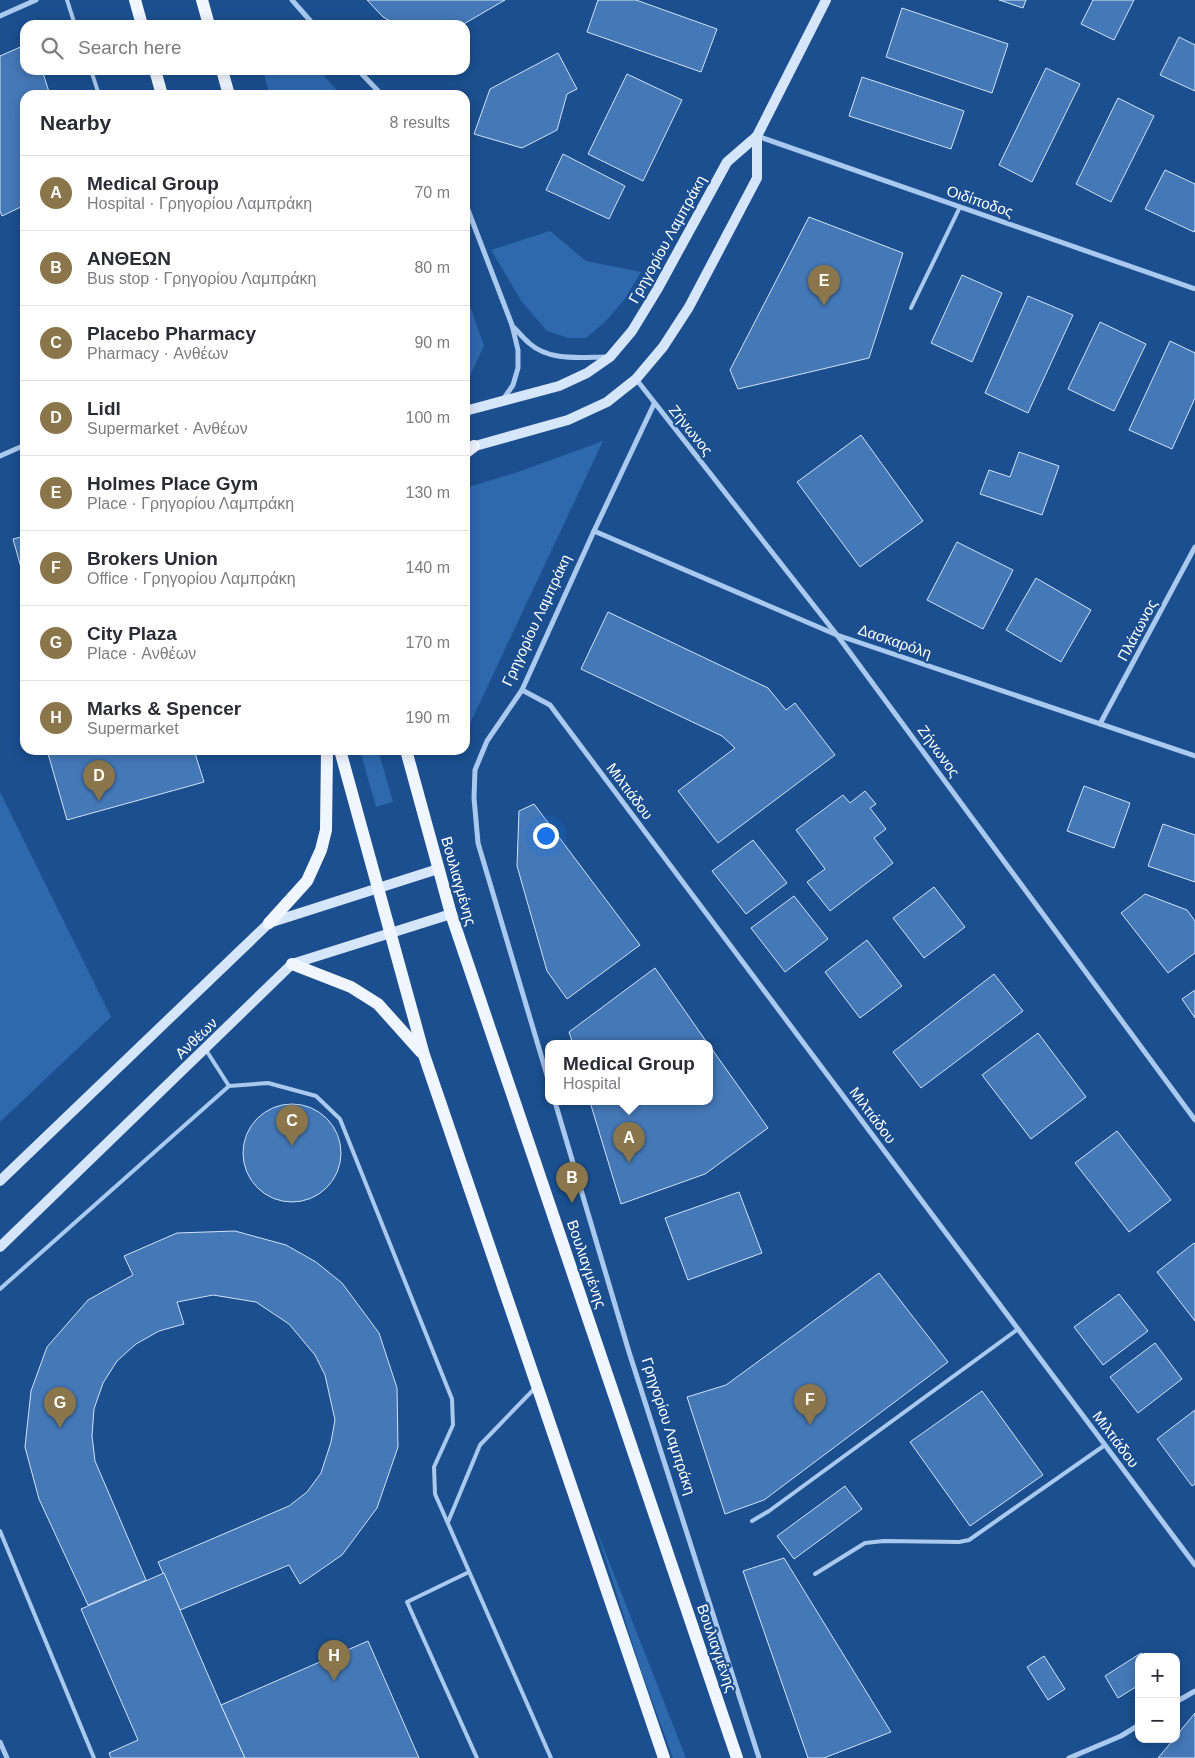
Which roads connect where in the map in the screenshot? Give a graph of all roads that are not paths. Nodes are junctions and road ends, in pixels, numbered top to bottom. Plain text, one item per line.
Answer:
1 (36, 0) edge
2 (67, 0) edge
3 (135, 0) edge
4 (202, 0) edge
5 (292, 0) edge
6 (826, 0) edge
7 (0, 16) edge
8 (73, 20) edge
9 (141, 20) edge
10 (208, 20) edge
11 (310, 20) edge
12 (92, 75) edge
13 (156, 75) edge
14 (223, 75) edge
15 (363, 75) edge
16 (97, 90) edge
17 (161, 90) edge
18 (228, 90) edge
19 (377, 90) edge
20 (757, 136) junction
21 (960, 207) junction
22 (470, 215) edge
23 (1195, 289) edge
24 (911, 308) dead end
25 (512, 325) junction
26 (610, 357) junction
27 (636, 379) junction
28 (502, 401) junction
29 (654, 404) junction
30 (470, 410) edge
31 (20, 448) edge
32 (470, 448) edge
33 (0, 456) edge
34 (594, 532) junction
35 (1195, 547) edge
36 (837, 634) junction
37 (522, 690) junction
38 (1100, 724) junction
39 (327, 755) edge
40 (341, 755) edge
41 (407, 755) edge
42 (1195, 756) edge
43 (438, 869) junction
44 (378, 888) junction
45 (450, 914) junction
46 (269, 923) junction
47 (390, 933) junction
48 (292, 964) junction
49 (205, 1050) junction
50 (424, 1055) junction
51 (545, 1069) edge
52 (229, 1086) junction
53 (556, 1105) edge
54 (1195, 1120) edge
55 (0, 1181) edge
56 (0, 1247) edge
57 (0, 1289) edge
58 (1018, 1329) junction
59 (537, 1386) junction
60 (1105, 1445) junction
61 (752, 1521) dead end
62 (448, 1523) junction
63 (0, 1531) edge
64 (1195, 1565) edge
65 (470, 1572) junction
66 (816, 1574) dead end
67 (1195, 1691) edge
68 (1180, 1700) edge
69 (1135, 1727) edge
70 (0, 1742) edge
71 (7, 1758) edge
72 (94, 1758) edge
73 (477, 1758) edge
74 (552, 1758) edge
75 (664, 1758) edge
76 (737, 1758) edge
77 (759, 1758) edge
78 (1069, 1758) edge

1 - 7 street
2 - 8 lane
3 - 9 main road
4 - 10 main road
5 - 11 street
6 - 20 main road, Γρηγορίου Λαμπράκη
12 - 16 lane
13 - 17 main road
14 - 18 main road
15 - 19 street
20 - 21 street, Οιδίποδος
20 - 26 main road, Γρηγορίου Λαμπράκη
20 - 27 main road, Γρηγορίου Λαμπράκη
21 - 23 street, Οιδίποδος
21 - 24 lane
22 - 25 street
25 - 26 street
25 - 28 street
26 - 28 main road, Γρηγορίου Λαμπράκη
27 - 29 street
27 - 32 main road, Γρηγορίου Λαμπράκη
28 - 30 main road, Γρηγορίου Λαμπράκη
29 - 34 street, Γρηγορίου Λαμπράκη
29 - 36 street, Ζήνωνος
31 - 33 street
34 - 36 street, Δασκαρόλη
34 - 37 street, Γρηγορίου Λαμπράκη
35 - 38 street, Πλάτωνος
36 - 38 street, Δασκαρόλη
36 - 54 street, Ζήνωνος
37 - 51 street, Γρηγορίου Λαμπράκη
37 - 58 street, Μιλτιάδου
38 - 42 street, Δασκαρόλη
39 - 46 main road
40 - 44 main road
41 - 43 main road, Βουλιαγμένης
43 - 44 main road
43 - 45 main road, Βουλιαγμένης
44 - 46 main road
44 - 47 main road
45 - 47 main road, Ανθέων
45 - 76 main road, Βουλιαγμένης
46 - 55 main road
47 - 48 main road, Ανθέων
47 - 50 main road
48 - 49 main road, Ανθέων
48 - 50 main road
49 - 52 lane
49 - 56 main road, Ανθέων
50 - 59 main road
52 - 57 lane
52 - 62 lane
53 - 77 street, Γρηγορίου Λαμπράκη
58 - 60 street, Μιλτιάδου
58 - 61 lane
59 - 62 lane
59 - 75 main road
60 - 64 street, Μιλτιάδου
60 - 66 lane
62 - 65 lane
63 - 72 lane
65 - 73 lane
65 - 74 lane
67 - 68 street
69 - 78 street
70 - 71 street

